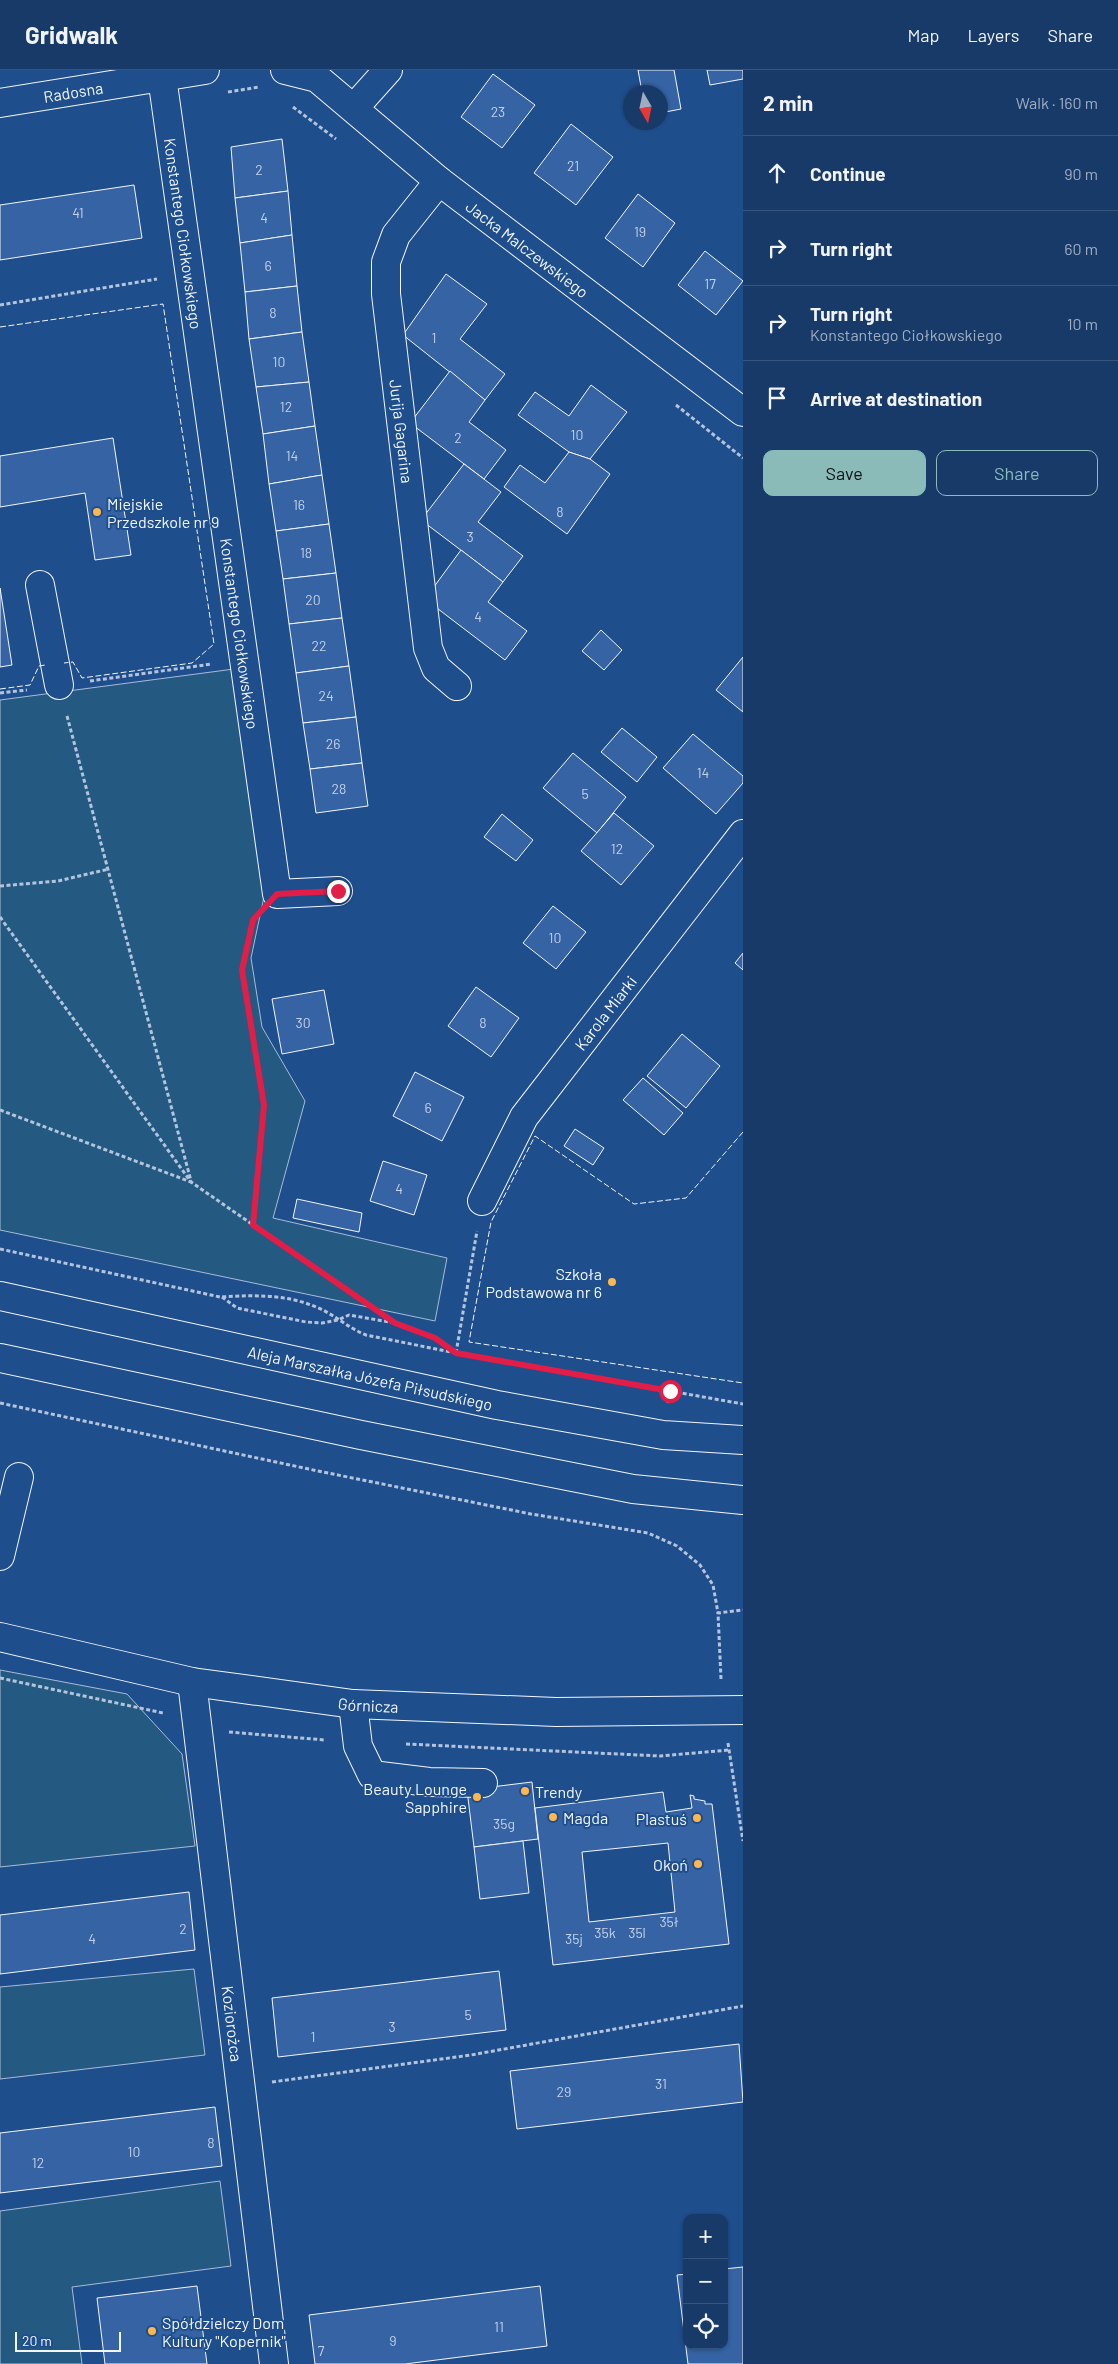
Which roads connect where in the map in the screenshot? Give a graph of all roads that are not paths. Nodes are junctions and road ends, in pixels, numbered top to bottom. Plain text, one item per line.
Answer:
1 (205, 70) edge
2 (285, 70) edge
3 (388, 70) edge
4 (162, 77) junction
5 (0, 103) edge
6 (354, 108) junction
7 (439, 180) junction
8 (743, 412) edge
9 (40, 585) dead end
10 (59, 685) road end
11 (457, 686) dead end
12 (743, 834) edge
13 (338, 891) dead end
14 (482, 1201) road end
15 (0, 1296) edge
16 (0, 1358) edge
17 (743, 1440) edge
18 (20, 1477) dead end
19 (743, 1500) edge
20 (0, 1556) edge
21 (0, 1637) edge
22 (192, 1682) junction
23 (352, 1704) junction
24 (733, 1710) edge
25 (483, 1783) dead end
26 (274, 2364) edge

1 - 4 street, Radosna
2 - 6 street, Jacka Malczewskiego
3 - 6 street
4 - 5 street, Radosna
4 - 13 street, Konstantego Ciołkowskiego
6 - 7 street, Jacka Malczewskiego
7 - 8 street, Jacka Malczewskiego
7 - 11 street, Jurija Gagarina
9 - 10 street
12 - 14 street, Karola Miarki
15 - 17 street, Aleja Marszałka Józefa Piłsudskiego
16 - 19 street
18 - 20 street
21 - 22 street, Górnicza
22 - 23 street, Górnicza
22 - 26 street, Koziorożca
23 - 24 street, Górnicza
23 - 25 street

